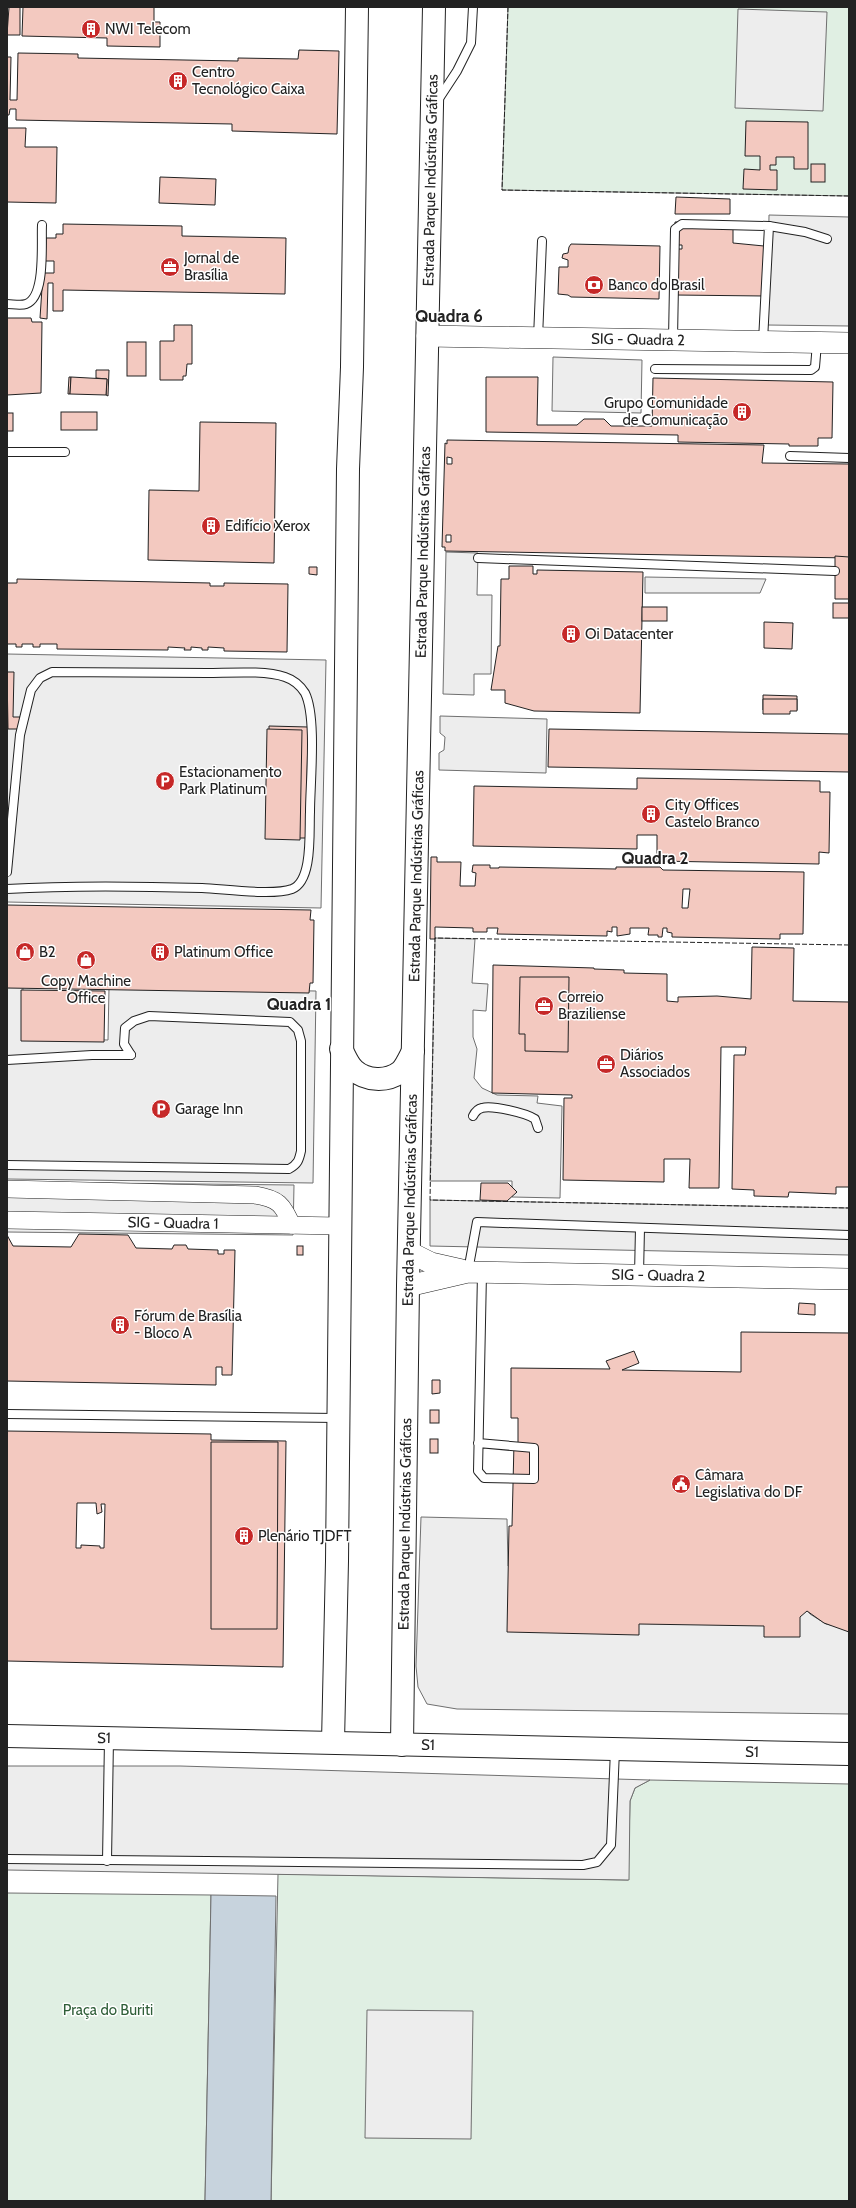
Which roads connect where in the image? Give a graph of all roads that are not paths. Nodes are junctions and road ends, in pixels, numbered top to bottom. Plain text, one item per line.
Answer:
1 (357, 7) edge
2 (434, 7) edge
3 (473, 7) edge
4 (432, 109) junction
5 (42, 225) dead end
6 (769, 226) junction
7 (827, 239) dead end
8 (542, 241) dead end
9 (7, 304) edge
10 (427, 336) junction
11 (538, 338) junction
12 (673, 340) junction
13 (763, 341) junction
14 (817, 343) junction
15 (849, 343) edge
16 (655, 369) dead end
17 (7, 452) edge
18 (65, 452) dead end
19 (790, 456) dead end
20 (849, 458) edge
21 (478, 558) dead end
22 (835, 571) dead end
23 (7, 872) edge
24 (7, 889) edge
25 (341, 1049) junction
26 (413, 1051) junction
27 (7, 1060) edge
28 (473, 1116) dead end
29 (538, 1128) dead end
30 (7, 1165) edge
31 (7, 1189) edge
32 (7, 1220) edge
33 (292, 1225) junction
34 (339, 1226) junction
35 (640, 1228) junction
36 (849, 1234) edge
37 (409, 1252) junction
38 (475, 1272) junction
39 (639, 1275) junction
40 (849, 1279) edge
41 (408, 1286) junction
42 (7, 1414) edge
43 (337, 1418) junction
44 (478, 1443) junction
45 (7, 1736) edge
46 (109, 1737) junction
47 (332, 1742) junction
48 (402, 1745) junction
49 (615, 1749) junction
50 (849, 1754) edge
51 (7, 1859) edge
52 (106, 1860) junction

1 - 25 main road
2 - 4 main road, Estrada Parque Indústrias Gráficas
3 - 4 lane
4 - 10 main road, Estrada Parque Indústrias Gráficas
5 - 9 lane
6 - 7 lane
6 - 12 lane
6 - 13 lane
8 - 11 lane
10 - 11 street, SIG - Quadra 2
10 - 26 main road, Estrada Parque Indústrias Gráficas
11 - 12 street, SIG - Quadra 2
12 - 13 street, SIG - Quadra 2
13 - 14 street, SIG - Quadra 2
14 - 15 street, SIG - Quadra 2
14 - 16 lane
17 - 18 lane
19 - 20 lane
21 - 22 lane
23 - 24 lane
25 - 26 main road
25 - 34 main road
26 - 37 main road, Estrada Parque Indústrias Gráficas
27 - 30 lane
28 - 29 lane
31 - 33 street
32 - 33 street, SIG - Quadra 1
33 - 34 street, SIG - Quadra 1
34 - 43 main road
35 - 36 lane
35 - 38 lane
35 - 39 lane
37 - 38 street, SIG - Quadra 2
37 - 41 main road, Estrada Parque Indústrias Gráficas
38 - 39 street, SIG - Quadra 2
38 - 41 street, SIG - Quadra 2
38 - 44 lane
39 - 40 street, SIG - Quadra 2
41 - 48 main road, Estrada Parque Indústrias Gráficas
42 - 43 lane
43 - 47 main road
44 - 44 lane
45 - 46 main road, S1
46 - 47 main road, S1
46 - 52 lane
47 - 48 main road, S1
48 - 49 main road, S1
49 - 50 main road, S1
49 - 52 lane
51 - 52 lane

